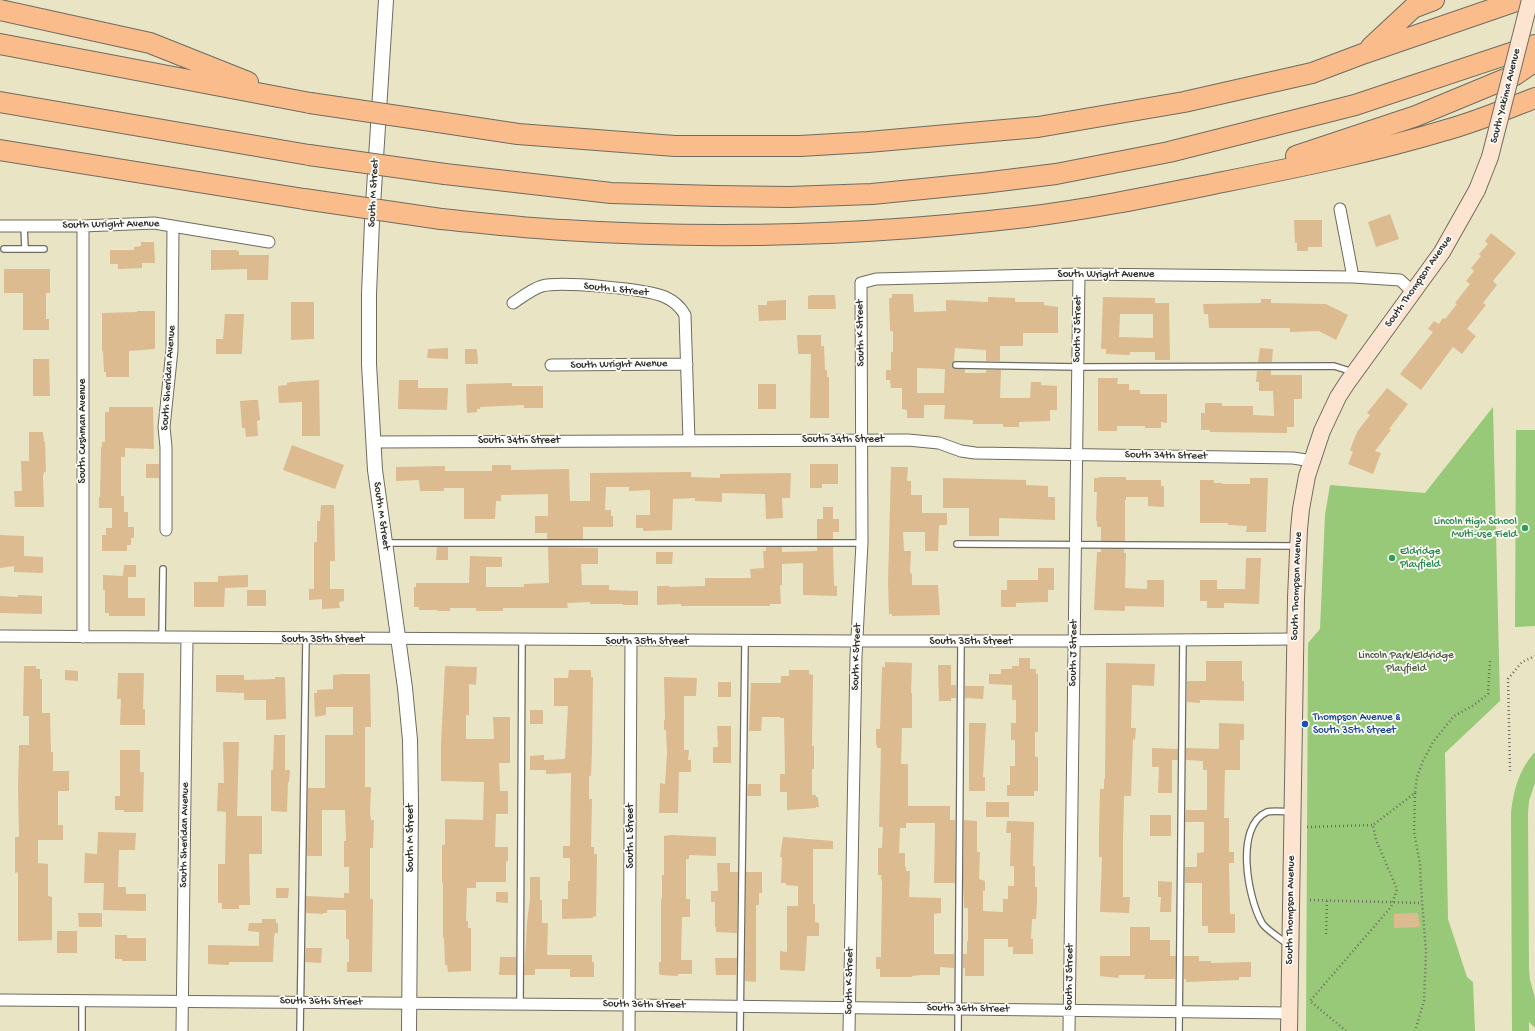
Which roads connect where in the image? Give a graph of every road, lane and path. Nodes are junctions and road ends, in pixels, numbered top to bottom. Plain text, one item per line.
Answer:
1 (386, 0) edge
2 (1434, 0) edge
3 (1519, 0) edge
4 (1530, 0) edge
5 (0, 10) edge
6 (1535, 45) edge
7 (4, 46) edge
8 (1365, 53) junction
9 (1535, 61) edge
10 (1535, 98) edge
11 (289, 99) junction
12 (0, 102) edge
13 (6, 154) edge
14 (1208, 185) junction
15 (1477, 190) joint
16 (1340, 209) dead end
17 (0, 226) edge
18 (24, 226) junction
19 (83, 226) junction
20 (173, 227) junction
21 (269, 242) dead end
22 (4, 248) dead end
23 (25, 249) junction
24 (44, 249) dead end
25 (1079, 274) junction
26 (1353, 277) junction
27 (861, 283) joint
28 (1414, 292) junction
29 (513, 303) dead end
30 (687, 364) junction
31 (551, 365) dead end
32 (956, 365) dead end
33 (1078, 366) junction
34 (1354, 372) junction
35 (862, 440) junction
36 (689, 441) junction
37 (373, 442) junction
38 (1077, 454) junction
39 (1312, 461) junction
40 (166, 530) dead end
41 (385, 544) junction
42 (862, 544) junction
43 (957, 544) dead end
44 (1076, 546) junction
45 (1298, 546) junction
46 (163, 569) dead end
47 (0, 636) edge
48 (83, 637) junction
49 (162, 638) junction
50 (188, 638) junction
51 (1295, 639) junction
52 (306, 640) junction
53 (398, 640) junction
54 (1183, 640) junction
55 (522, 641) junction
56 (857, 641) junction
57 (631, 642) junction
58 (746, 642) junction
59 (961, 642) junction
60 (1074, 642) junction
61 (1535, 656) edge
62 (1490, 661) dead end
63 (1510, 771) dead end
64 (1415, 792) junction
65 (1292, 812) junction
66 (1373, 825) junction
67 (1307, 827) dead end
68 (1310, 900) dead end
69 (1327, 900) junction
70 (1393, 902) junction
71 (1422, 903) junction
72 (1326, 934) dead end
73 (1290, 946) junction
74 (0, 1000) edge
75 (82, 1000) junction
76 (183, 1001) junction
77 (301, 1002) junction
78 (409, 1003) junction
79 (520, 1004) junction
80 (630, 1005) junction
81 (741, 1006) junction
82 (849, 1008) junction
83 (958, 1009) junction
84 (1069, 1010) junction
85 (1179, 1012) junction
86 (1289, 1013) junction
87 (82, 1031) edge
88 (182, 1031) edge
89 (300, 1031) edge
90 (409, 1031) edge
91 (629, 1031) edge
92 (740, 1031) edge
93 (849, 1031) edge
94 (958, 1031) edge
95 (1069, 1031) edge
96 (1179, 1031) edge
97 (1289, 1031) edge
98 (1346, 1031) edge
99 (1415, 1031) edge

1 - 37 street, South M Street
2 - 8 highway
3 - 8 highway
4 - 15 main road, South Yakima Avenue, bridge
5 - 11 highway
6 - 12 highway, bridge
7 - 11 highway
8 - 11 highway, bridge
9 - 14 highway
10 - 14 highway
13 - 14 highway, bridge
15 - 28 main road, South Thompson Avenue
16 - 26 street
17 - 18 street, South Wright Avenue
18 - 19 street, South Wright Avenue
18 - 23 lane
19 - 20 street, South Wright Avenue
19 - 48 street, South Cushman Avenue
20 - 21 street, South Wright Avenue
20 - 40 street, South Sheridan Avenue
22 - 23 lane
23 - 24 lane
25 - 26 street, South Wright Avenue
25 - 27 street, South Wright Avenue
25 - 33 street, South J Street
26 - 28 street, South Wright Avenue
27 - 35 street, South K Street
28 - 34 main road, South Thompson Avenue
29 - 30 street, South L Street
30 - 31 street, South Wright Avenue
30 - 36 street, South L Street
32 - 33 lane
33 - 34 lane
33 - 38 street, South J Street
34 - 39 main road, South Thompson Avenue
35 - 36 street, South 34th Street
35 - 38 street, South 34th Street
35 - 42 street, South K Street
36 - 37 street, South 34th Street
37 - 41 street, South M Street
38 - 39 street, South 34th Street
38 - 44 street, South J Street
39 - 45 main road, South Thompson Avenue
41 - 42 lane
41 - 53 street, South M Street
42 - 56 street, South K Street
43 - 44 lane
44 - 45 lane
44 - 60 street, South J Street
45 - 51 main road, South Thompson Avenue
46 - 49 lane
47 - 48 street, South 35th Street
48 - 49 street, South 35th Street
49 - 50 street, South 35th Street
50 - 52 street, South 35th Street
50 - 76 street, South Sheridan Avenue
51 - 54 street, South 35th Street
51 - 65 main road, South Thompson Avenue
52 - 53 street, South 35th Street
52 - 77 lane
53 - 55 street, South 35th Street
53 - 78 street, South M Street
54 - 60 street, South 35th Street
54 - 85 lane
55 - 57 street, South 35th Street
55 - 79 lane
56 - 58 street, South 35th Street
56 - 59 street, South 35th Street
56 - 82 street, South K Street
57 - 58 street, South 35th Street
57 - 80 street, South L Street
58 - 81 lane
59 - 60 street, South 35th Street
59 - 83 lane
60 - 84 street, South J Street
61 - 63 path
62 - 64 path
64 - 66 path
64 - 71 path
65 - 73 main road, South Thompson Avenue
65 - 73 lane
66 - 67 path
66 - 70 path
68 - 69 path
69 - 70 path
69 - 72 path
70 - 71 path
70 - 98 path
71 - 99 path
73 - 86 main road, South Thompson Avenue
74 - 75 street, South 36th Street
75 - 76 street, South 36th Street
75 - 87 lane
76 - 77 street, South 36th Street
76 - 88 street, South Sheridan Avenue
77 - 78 street, South 36th Street
77 - 89 lane
78 - 79 street, South 36th Street
78 - 90 street, South M Street
79 - 80 street, South 36th Street
80 - 81 street, South 36th Street
80 - 91 street, South L Street
81 - 82 street, South 36th Street
81 - 92 lane
82 - 83 street, South 36th Street
82 - 93 street, South K Street
83 - 84 street, South 36th Street
83 - 94 lane
84 - 85 street, South 36th Street
84 - 95 street, South J Street
85 - 86 street, South 36th Street
85 - 96 lane
86 - 97 main road, South Thompson Avenue

